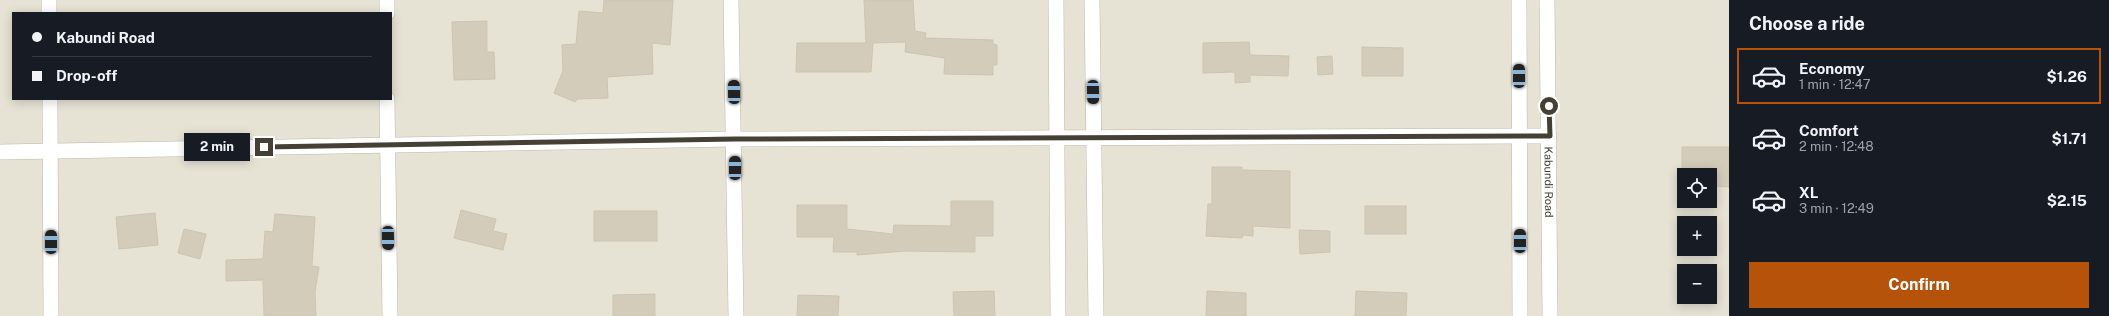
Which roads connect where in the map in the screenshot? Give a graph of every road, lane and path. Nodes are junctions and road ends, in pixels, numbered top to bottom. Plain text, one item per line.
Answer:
1 (49, 0) edge
2 (387, 0) edge
3 (731, 0) edge
4 (1056, 0) edge
5 (1092, 0) edge
6 (1519, 0) edge
7 (1547, 0) edge
8 (49, 12) edge
9 (387, 12) edge
10 (50, 100) edge
11 (387, 100) edge
12 (1520, 136) junction
13 (1550, 136) junction
14 (1056, 138) junction
15 (1094, 138) junction
16 (735, 139) junction
17 (386, 144) junction
18 (0, 152) edge
19 (50, 152) junction
20 (51, 316) edge
21 (390, 316) edge
22 (736, 316) edge
23 (1058, 316) edge
24 (1096, 316) edge
25 (1520, 316) edge
26 (1550, 316) edge

1 - 8 street
2 - 9 street
3 - 16 street
4 - 14 street
5 - 15 street
6 - 12 street
7 - 13 street, Kabundi Road
10 - 19 street
11 - 17 street
12 - 13 street
12 - 15 street
12 - 25 street
13 - 26 street, Kabundi Road
14 - 15 street
14 - 16 street
14 - 23 street
15 - 24 street
16 - 17 street
16 - 22 street
17 - 19 street
17 - 21 street
18 - 19 street
19 - 20 street

